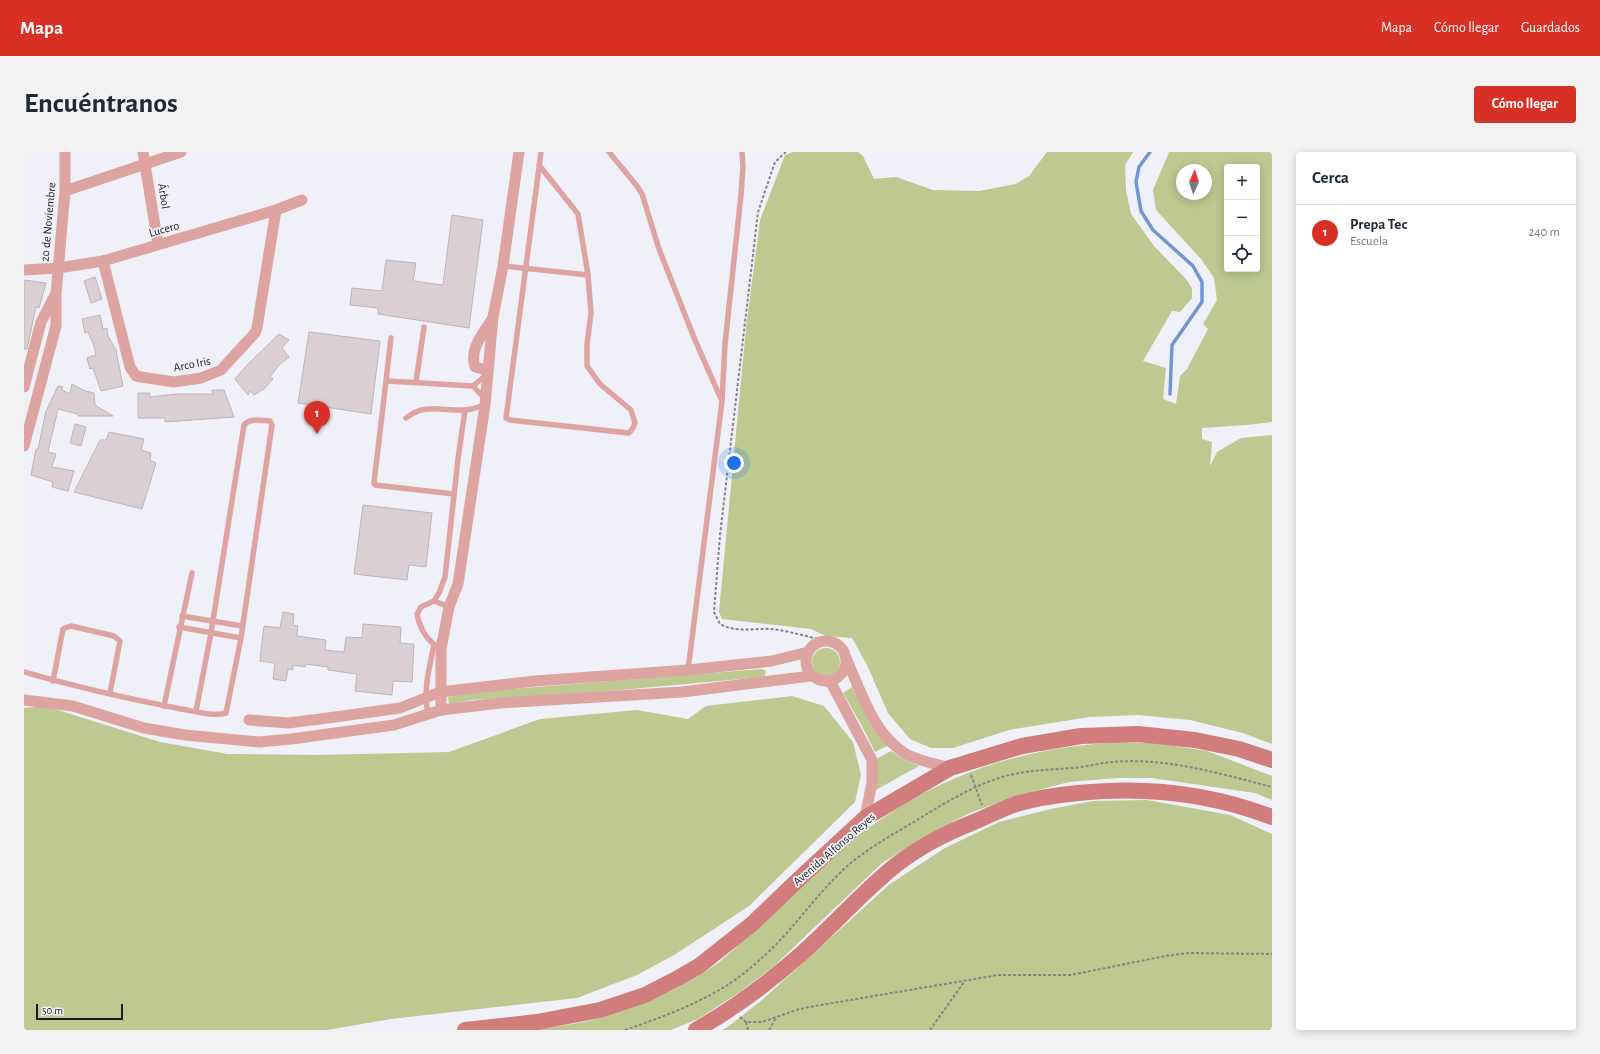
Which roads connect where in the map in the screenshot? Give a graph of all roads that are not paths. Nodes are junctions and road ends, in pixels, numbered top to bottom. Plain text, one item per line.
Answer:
1 (65, 152) edge
2 (181, 152) edge
3 (519, 152) edge
4 (541, 152) edge
5 (609, 152) edge
6 (742, 152) edge
7 (144, 158) edge
8 (539, 165) junction
9 (65, 191) junction
10 (302, 200) dead end
11 (276, 210) junction
12 (158, 244) junction
13 (103, 261) junction
14 (503, 266) junction
15 (58, 268) junction
16 (525, 268) junction
17 (24, 270) edge
18 (588, 275) junction
19 (56, 294) junction
20 (493, 317) junction
21 (424, 327) dead end
22 (391, 338) dead end
23 (487, 373) junction
24 (387, 380) junction
25 (416, 382) junction
26 (24, 386) edge
27 (473, 386) junction
28 (722, 401) junction
29 (485, 402) junction
30 (465, 410) junction
31 (406, 418) dead end
32 (24, 446) edge
33 (454, 494) junction
34 (192, 573) dead end
35 (434, 601) junction
36 (449, 607) junction
37 (182, 616) junction
38 (213, 621) junction
39 (242, 626) junction
40 (179, 627) junction
41 (211, 633) junction
42 (241, 638) junction
43 (438, 647) junction
44 (808, 652) junction
45 (846, 658) junction
46 (688, 670) junction
47 (24, 672) edge
48 (811, 676) junction
49 (54, 681) junction
50 (830, 681) junction
51 (440, 692) junction
52 (110, 693) junction
53 (425, 697) junction
54 (24, 700) edge
55 (164, 706) junction
56 (441, 710) junction
57 (196, 711) junction
58 (428, 714) junction
59 (249, 720) dead end
60 (288, 723) junction
61 (291, 739) junction
62 (1272, 760) edge
63 (950, 768) junction
64 (1272, 817) edge
65 (865, 818) junction
66 (465, 1030) edge
67 (696, 1030) edge

1 - 9 street, 20 de Noviembre
2 - 7 street
3 - 14 street
4 - 8 lane
5 - 28 lane
6 - 28 lane
7 - 9 street
7 - 12 street, Árbol
8 - 16 lane
8 - 18 lane
9 - 15 street, 20 de Noviembre
10 - 11 street, Lucero
11 - 12 street, Lucero
11 - 13 street, Arco Iris
12 - 13 street, Lucero
13 - 15 street, Lucero
14 - 16 lane
14 - 20 street
15 - 17 street, Lucero
15 - 19 street, 20 de Noviembre
16 - 18 lane
16 - 18 lane
19 - 26 street
19 - 32 street, 20 de Noviembre
20 - 23 street
20 - 23 street
21 - 25 lane
22 - 24 lane
23 - 27 lane
23 - 29 street
24 - 25 lane
24 - 33 lane
25 - 27 lane
27 - 29 lane
28 - 46 lane
29 - 30 lane
29 - 36 street
30 - 31 lane
30 - 33 lane
33 - 35 lane
34 - 37 lane
35 - 36 lane
35 - 43 lane
36 - 43 street
37 - 38 lane
37 - 40 lane
38 - 39 lane
38 - 39 lane
38 - 41 lane
39 - 42 lane
40 - 41 lane
40 - 55 lane
41 - 42 lane
41 - 57 lane
42 - 57 lane
43 - 51 street
43 - 53 lane
44 - 45 street
44 - 46 street
44 - 48 street
45 - 50 street
45 - 63 street
46 - 51 street
47 - 49 lane
48 - 50 street
48 - 56 street
49 - 52 lane
49 - 52 lane
50 - 65 street
51 - 53 street
51 - 56 street
52 - 55 lane
53 - 58 lane
53 - 60 street
54 - 61 street
55 - 57 lane
56 - 58 street
58 - 61 street
59 - 60 street
60 - 61 street
62 - 63 main road, Avenida Alfonso Reyes
63 - 65 main road, Avenida Alfonso Reyes
64 - 67 main road
65 - 66 main road, Avenida Alfonso Reyes

